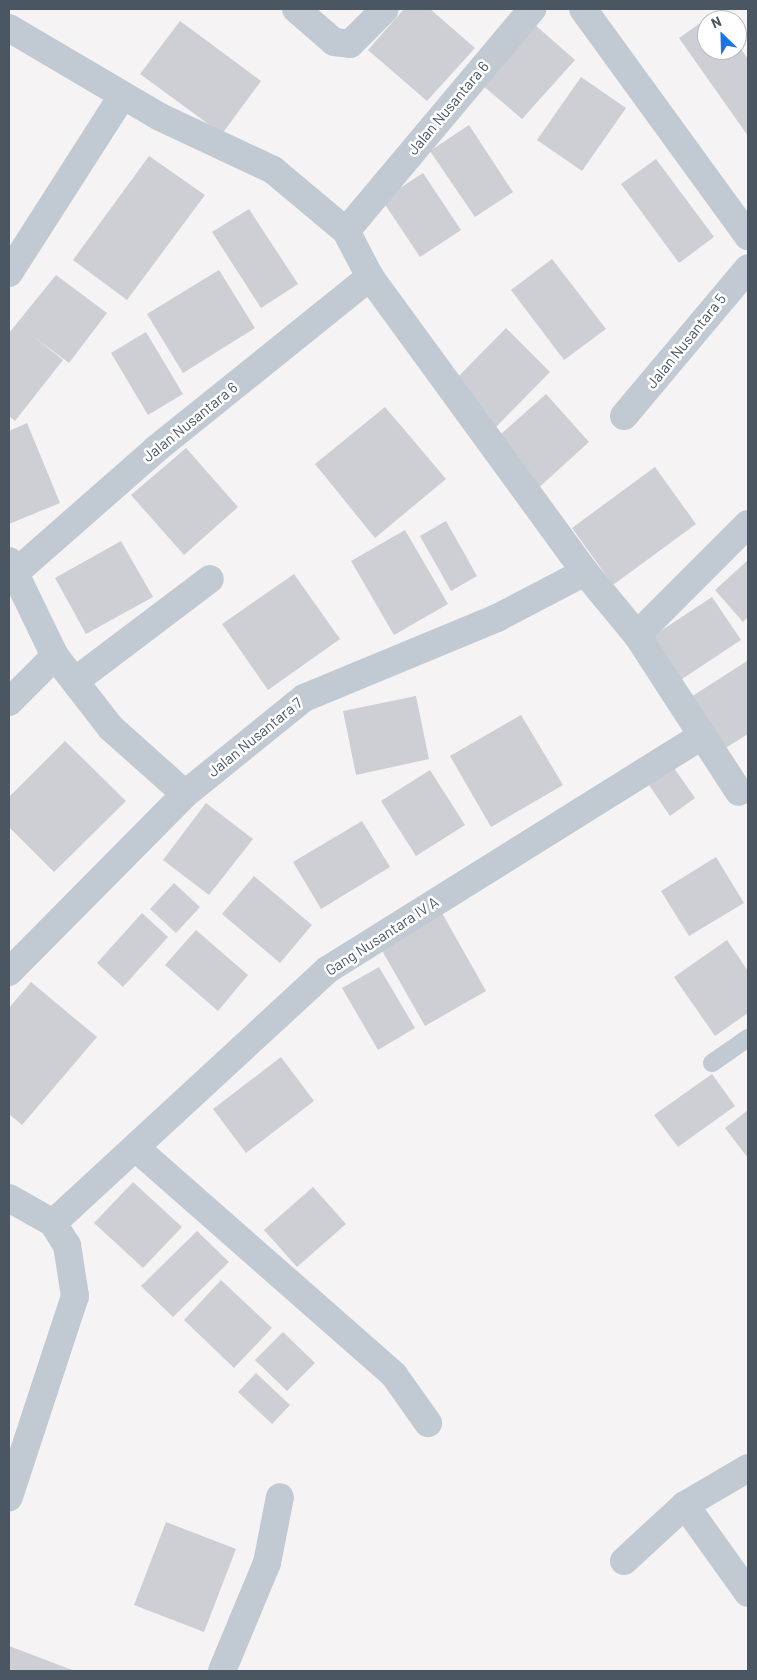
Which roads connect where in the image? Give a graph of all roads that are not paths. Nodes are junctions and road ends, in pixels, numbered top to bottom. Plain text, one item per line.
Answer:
1 (296, 9) edge
2 (385, 9) edge
3 (532, 9) edge
4 (583, 9) edge
5 (9, 28) edge
6 (122, 96) junction
7 (346, 231) junction
8 (748, 236) edge
9 (748, 268) edge
10 (9, 273) edge
11 (370, 277) junction
12 (624, 416) dead end
13 (748, 524) edge
14 (12, 567) edge
15 (585, 572) junction
16 (210, 579) dead end
17 (637, 635) junction
18 (55, 656) junction
19 (75, 681) junction
20 (9, 702) edge
21 (702, 736) junction
22 (186, 794) junction
23 (745, 795) edge
24 (9, 972) edge
25 (748, 1038) edge
26 (712, 1063) dead end
27 (137, 1149) junction
28 (9, 1198) edge
29 (53, 1223) junction
30 (428, 1423) dead end
31 (748, 1468) edge
32 (9, 1497) edge
33 (280, 1497) dead end
34 (685, 1505) junction
35 (624, 1561) dead end
36 (748, 1593) edge
37 (222, 1671) edge

1 - 2 street
3 - 7 street, Jalan Nusantara 6
4 - 8 street
5 - 6 street
6 - 7 street
6 - 10 street
7 - 11 street
9 - 12 street, Jalan Nusantara 5
11 - 14 street, Jalan Nusantara 6
11 - 15 street
13 - 17 street
14 - 18 street
15 - 17 street
15 - 22 street, Jalan Nusantara 7
16 - 19 street
17 - 21 street
18 - 19 street
18 - 20 street
19 - 22 street
21 - 23 street
21 - 27 street, Gang Nusantara IV A
22 - 24 street, Jalan Nusantara 7
25 - 26 lane
27 - 29 street, Gang Nusantara IV A
27 - 30 street
28 - 29 street
29 - 32 street
31 - 34 street
33 - 37 street
34 - 35 street
34 - 36 street

